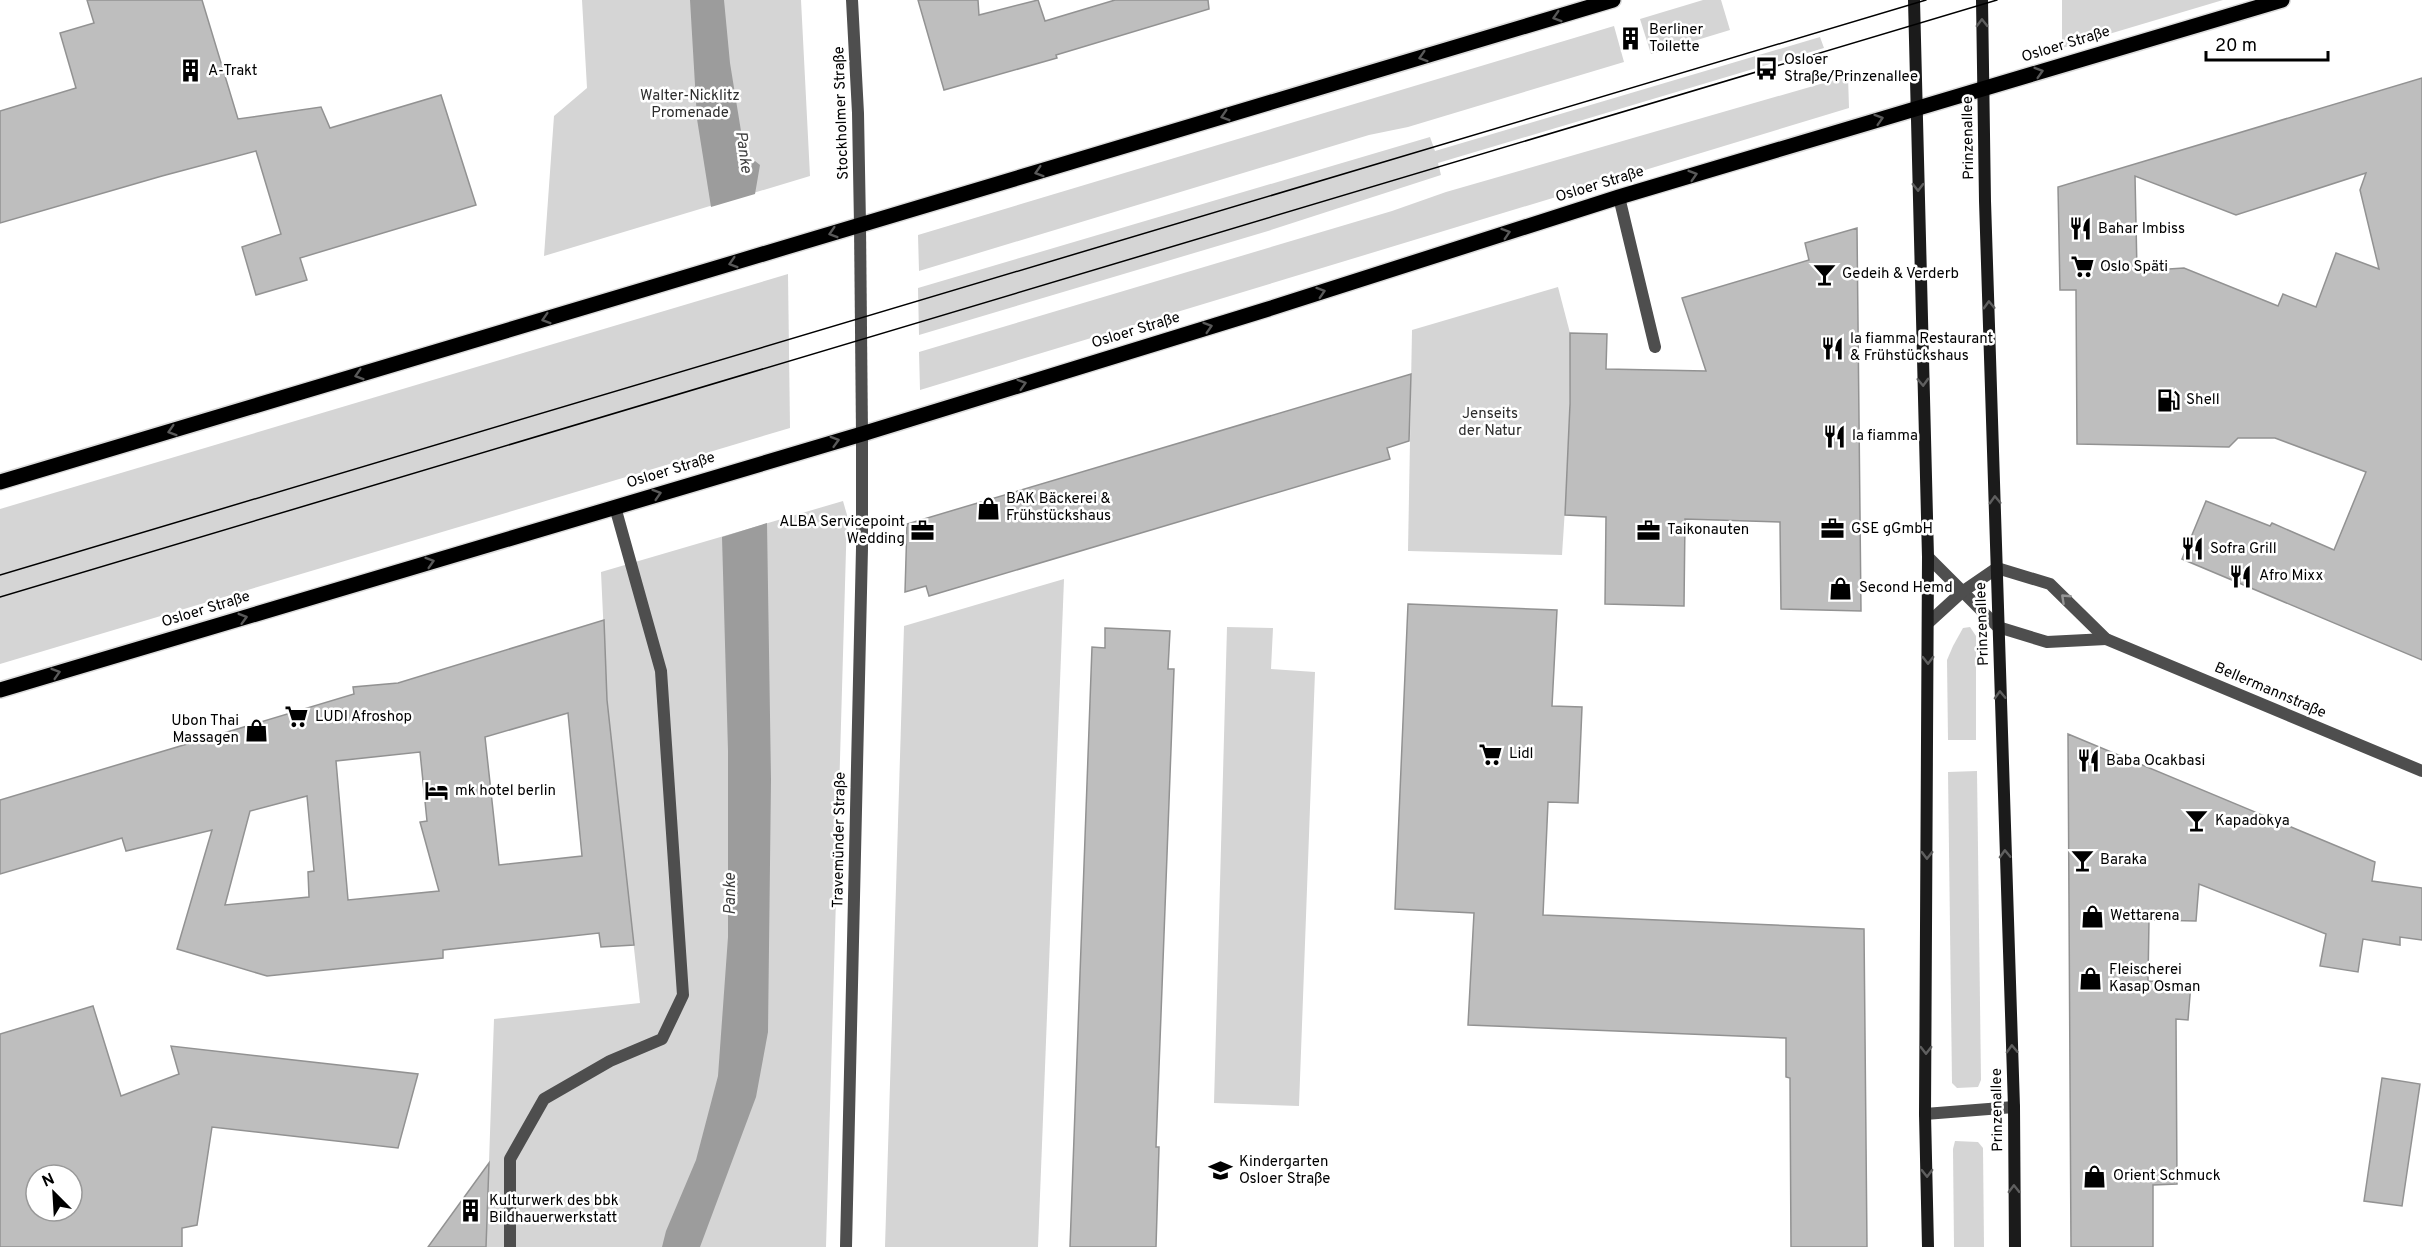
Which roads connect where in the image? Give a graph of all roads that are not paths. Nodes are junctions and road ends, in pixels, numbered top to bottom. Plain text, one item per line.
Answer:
1 (852, 0) edge
2 (1613, 0) edge
3 (1914, 0) edge
4 (1982, 0) edge
5 (2282, 0) edge
6 (1983, 89) junction
7 (1916, 108) junction
8 (1619, 197) junction
9 (860, 225) junction
10 (1655, 347) dead end
11 (862, 434) junction
12 (0, 482) edge
13 (615, 507) junction
14 (1928, 557) junction
15 (1997, 568) junction
16 (1962, 592) junction
17 (1928, 622) junction
18 (1998, 627) junction
19 (2106, 639) junction
20 (0, 690) edge
21 (2422, 771) edge
22 (2014, 1107) junction
23 (1925, 1114) junction
24 (510, 1247) edge
25 (846, 1247) edge
26 (1928, 1247) edge
27 (2015, 1247) edge

1 - 9 street, Stockholmer Straße
2 -> 9 main road
3 - 7 main road
6 -> 4 main road, Prinzenallee
6 -> 5 main road, Osloer Straße
6 - 7 main road, Osloer Straße
15 -> 6 main road, Prinzenallee
8 -> 7 main road, Osloer Straße
7 -> 14 main road
8 - 10 street
11 -> 8 main road, Osloer Straße
9 - 11 street, Stockholmer Straße
9 -> 12 main road
13 -> 11 main road, Osloer Straße
11 - 25 street, Travemünder Straße
20 -> 13 main road, Osloer Straße
13 - 24 street
14 - 16 street, Bellermannstraße
14 - 17 main road
15 - 16 street
15 - 18 main road, Prinzenallee
19 -> 15 street, Bellermannstraße
16 - 17 street
16 - 18 street, Bellermannstraße
17 -> 23 main road
18 - 19 street, Bellermannstraße
22 -> 18 main road, Prinzenallee
19 - 21 street, Bellermannstraße
22 - 23 street
27 -> 22 main road, Prinzenallee
23 -> 26 main road

